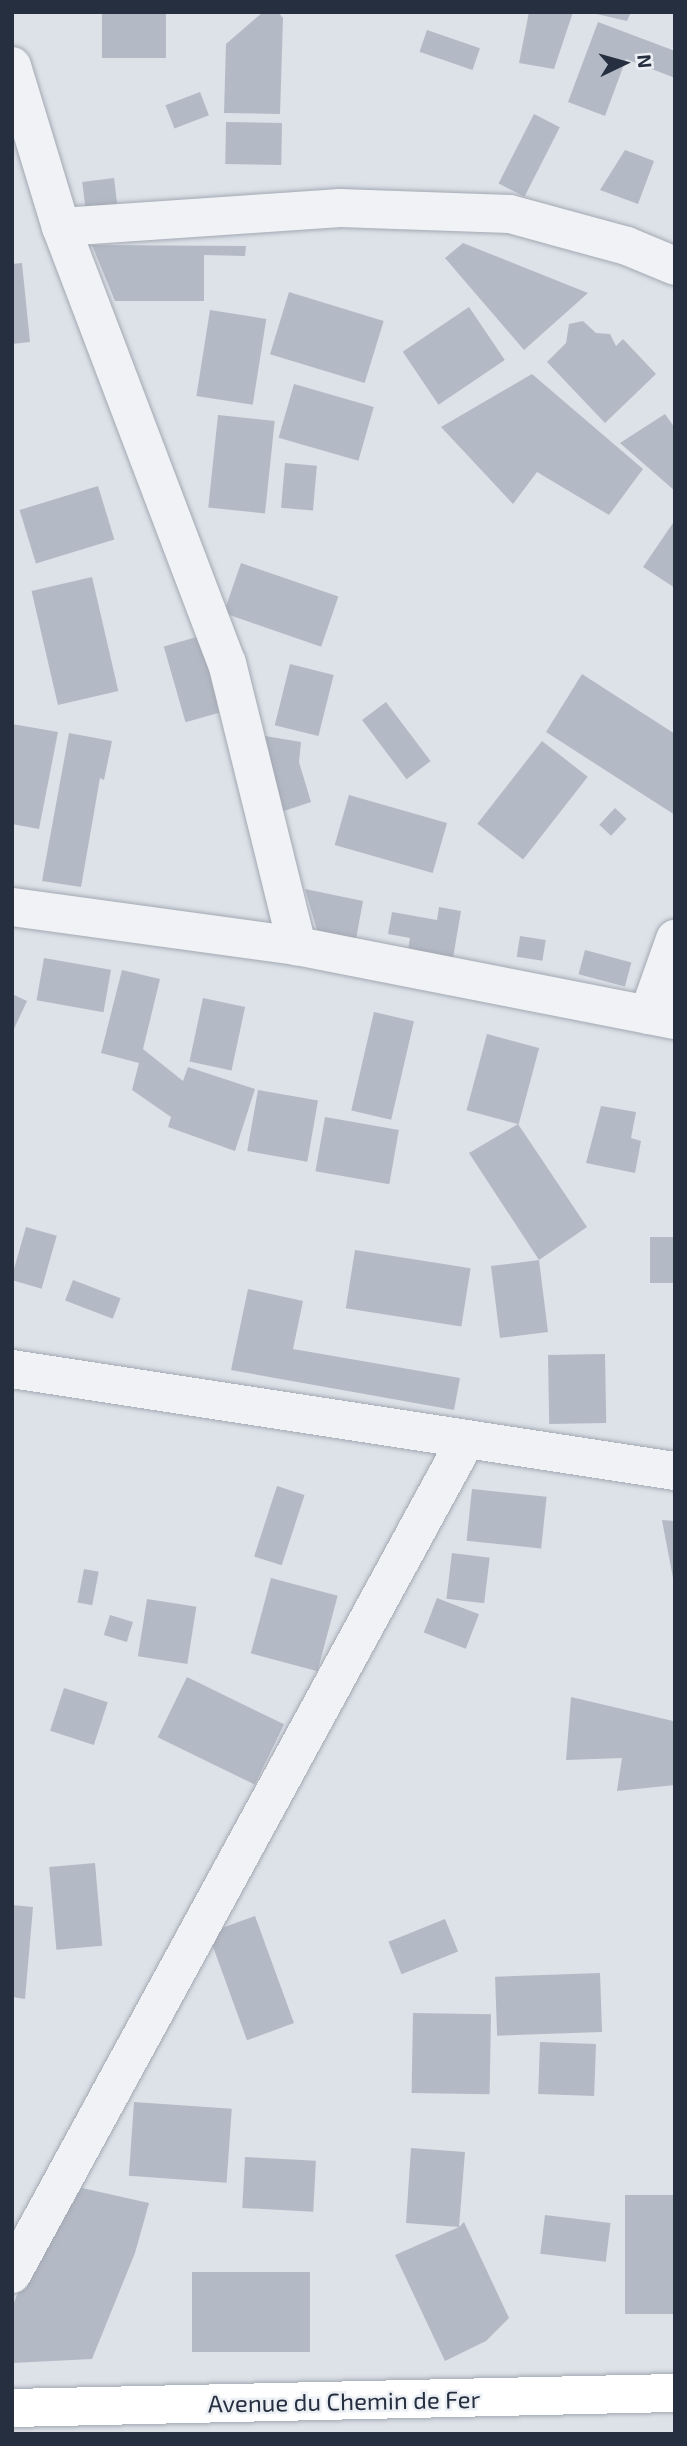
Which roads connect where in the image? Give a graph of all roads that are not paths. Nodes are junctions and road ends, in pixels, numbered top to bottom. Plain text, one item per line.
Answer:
1 (12, 66) edge
2 (61, 228) junction
3 (675, 266) edge
4 (12, 907) edge
5 (675, 939) edge
6 (297, 946) junction
7 (661, 1017) edge
8 (12, 1369) edge
9 (466, 1440) junction
10 (675, 1471) edge
11 (12, 2274) edge
12 (675, 2393) edge
13 (12, 2408) edge

1 - 2 street
2 - 3 street
2 - 6 street
4 - 6 street
5 - 7 street
6 - 7 street
8 - 9 street
9 - 10 street
9 - 11 street
12 - 13 main road, Avenue du Chemin de Fer

